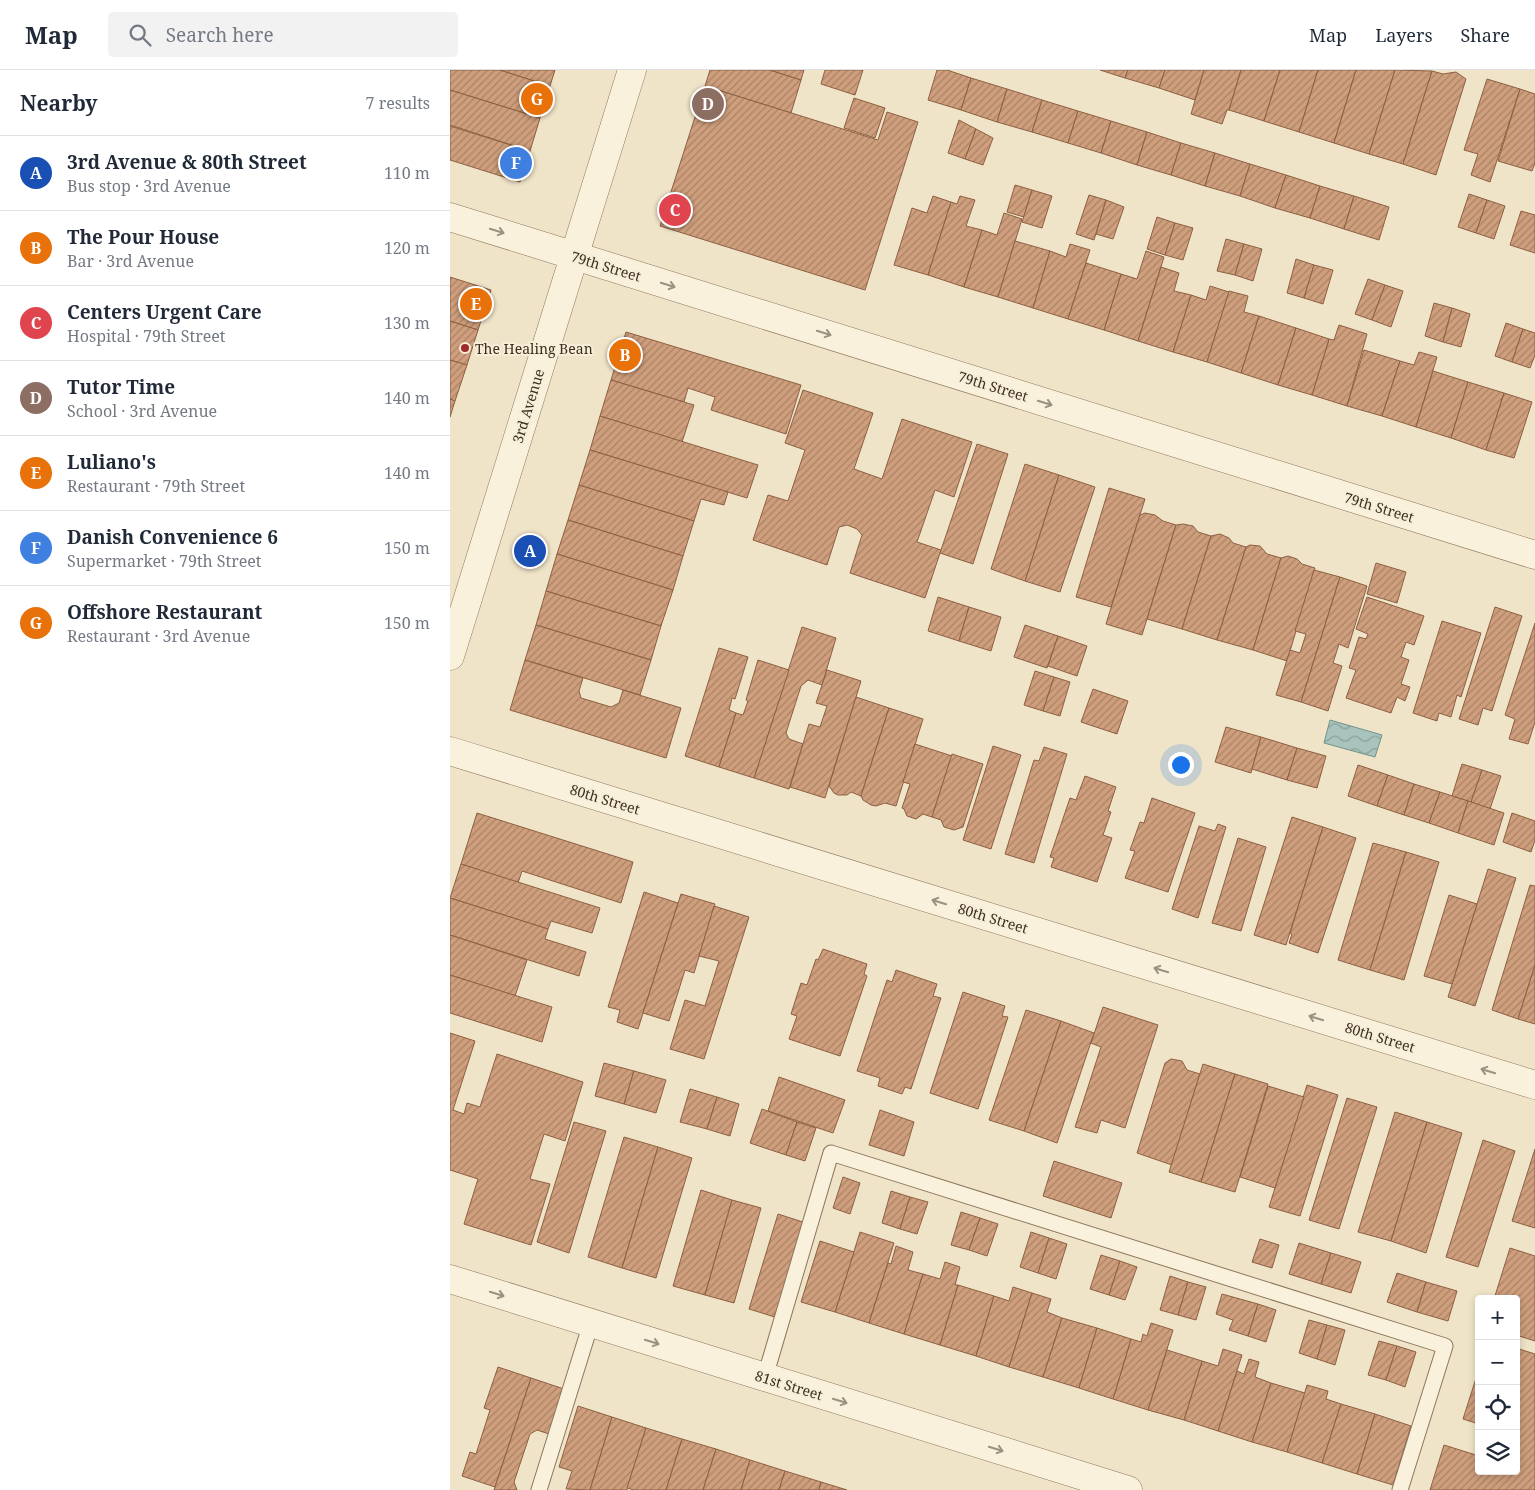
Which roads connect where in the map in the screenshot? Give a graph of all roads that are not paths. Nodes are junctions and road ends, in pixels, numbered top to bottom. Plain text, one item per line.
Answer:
1 (632, 70) edge
2 (450, 217) edge
3 (575, 256) junction
4 (1535, 555) edge
5 (450, 656) edge
6 (450, 751) edge
7 (1535, 1085) edge
8 (450, 1279) edge
9 (591, 1323) junction
10 (766, 1377) junction
11 (539, 1490) edge
12 (1128, 1490) edge
13 (1400, 1490) edge

1 - 3 street, 3rd Avenue
2 -> 3 street, 79th Street
3 -> 4 street, 79th Street
3 - 5 street, 3rd Avenue
7 -> 6 street, 80th Street
8 -> 9 street, 81st Street
9 -> 10 street, 81st Street
9 - 11 lane
10 -> 12 street, 81st Street
10 - 13 lane

